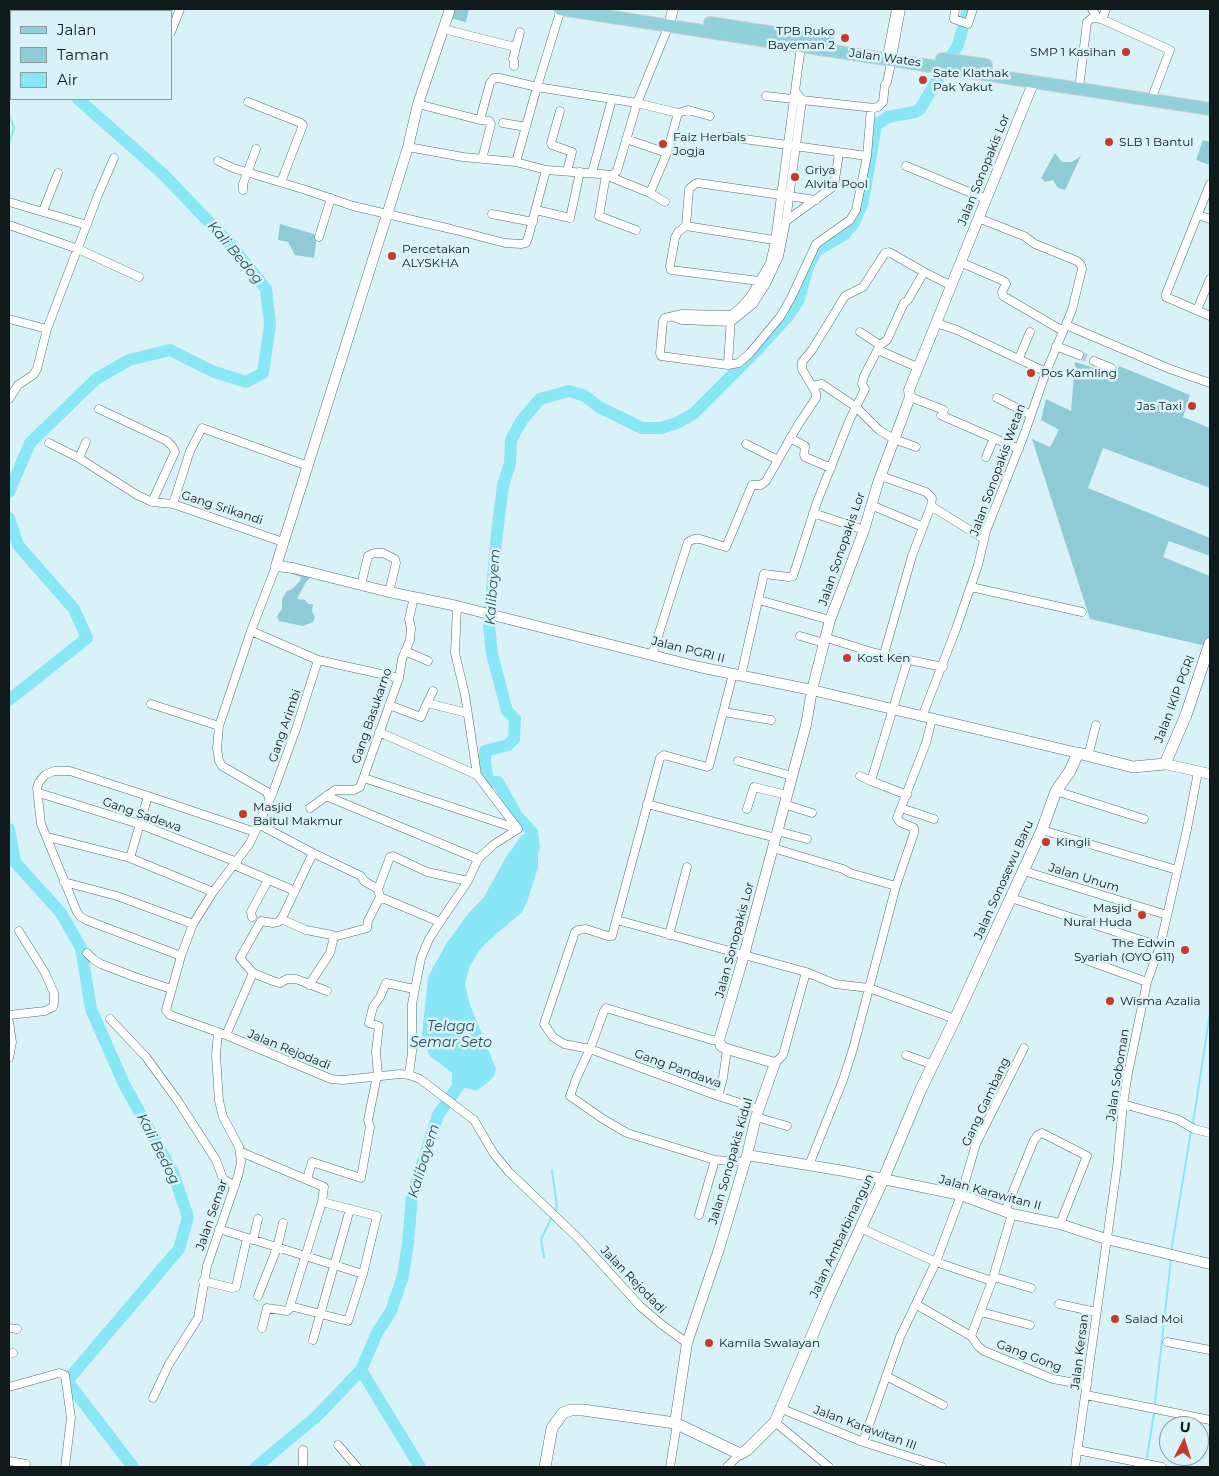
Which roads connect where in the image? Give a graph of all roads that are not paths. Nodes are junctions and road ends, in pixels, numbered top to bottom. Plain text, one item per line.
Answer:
1 (180, 9) edge
2 (450, 9) edge
3 (561, 9) edge
4 (616, 9) edge
5 (896, 9) edge
6 (902, 9) edge
7 (955, 9) edge
8 (973, 9) edge
9 (1092, 9) edge
10 (1106, 9) edge
11 (671, 17) edge
12 (1102, 19) junction
13 (172, 29) edge
14 (443, 29) junction
15 (520, 32) dead end
16 (801, 46) junction
17 (515, 47) junction
18 (890, 55) junction
19 (514, 66) dead end
20 (965, 66) junction
21 (1080, 80) junction
22 (1034, 81) junction
23 (537, 87) junction
24 (1154, 92) junction
25 (766, 96) dead end
26 (612, 99) junction
27 (798, 100) junction
28 (1210, 101) edge
29 (248, 102) dead end
30 (637, 103) junction
31 (418, 104) junction
32 (871, 108) junction
33 (1210, 109) edge
34 (560, 111) dead end
35 (678, 113) junction
36 (710, 116) dead end
37 (481, 120) junction
38 (503, 122) dead end
39 (526, 126) junction
40 (722, 136) dead end
41 (626, 139) junction
42 (793, 146) junction
43 (408, 147) junction
44 (256, 149) dead end
45 (667, 153) junction
46 (840, 153) junction
47 (867, 156) junction
48 (114, 158) dead end
49 (482, 159) junction
50 (218, 161) dead end
51 (516, 162) junction
52 (906, 166) dead end
53 (546, 170) junction
54 (247, 171) junction
55 (567, 171) junction
56 (580, 172) junction
57 (58, 173) dead end
58 (592, 173) junction
59 (606, 175) junction
60 (282, 182) junction
61 (1210, 184) edge
62 (243, 190) dead end
63 (650, 193) junction
64 (785, 196) junction
65 (331, 198) junction
66 (986, 199) junction
67 (816, 200) junction
68 (9, 202) edge
69 (665, 202) dead end
70 (536, 210) junction
71 (43, 211) junction
72 (492, 214) dead end
73 (387, 215) junction
74 (1198, 215) junction
75 (978, 218) junction
76 (1210, 219) edge
77 (786, 221) junction
78 (533, 222) junction
79 (9, 225) edge
80 (87, 225) junction
81 (686, 226) junction
82 (636, 230) dead end
83 (319, 237) dead end
84 (779, 241) junction
85 (78, 249) junction
86 (960, 262) junction
87 (924, 272) junction
88 (139, 277) dead end
89 (1210, 279) edge
90 (763, 283) junction
91 (950, 285) junction
92 (1197, 310) junction
93 (1210, 316) edge
94 (731, 318) junction
95 (9, 319) edge
96 (936, 323) junction
97 (1065, 328) junction
98 (47, 329) junction
99 (860, 332) dead end
100 (1030, 332) dead end
101 (1056, 346) junction
102 (879, 347) junction
103 (1079, 355) tunnel mouth
104 (1019, 358) junction
105 (1094, 361) tunnel mouth
106 (728, 365) junction
107 (918, 368) junction
108 (1111, 368) dead end
109 (1046, 372) junction
110 (1210, 383) edge
111 (812, 386) junction
112 (910, 397) junction
113 (997, 398) dead end
114 (9, 399) edge
115 (856, 407) junction
116 (99, 409) dead end
117 (1030, 415) junction
118 (790, 438) junction
119 (994, 438) junction
120 (894, 439) junction
121 (86, 442) dead end
122 (49, 443) dead end
123 (746, 444) dead end
124 (916, 447) dead end
125 (1018, 448) junction
126 (986, 457) dead end
127 (79, 458) junction
128 (778, 460) junction
129 (308, 466) junction
130 (831, 468) junction
131 (881, 476) junction
132 (152, 502) junction
133 (932, 502) junction
134 (173, 504) junction
135 (872, 505) junction
136 (813, 512) junction
137 (923, 527) junction
138 (864, 530) junction
139 (984, 538) junction
140 (283, 542) junction
141 (280, 555) junction
142 (276, 566) junction
143 (292, 568) junction
144 (361, 585) junction
145 (971, 587) junction
146 (389, 592) junction
147 (414, 597) junction
148 (759, 600) junction
149 (457, 606) junction
150 (1082, 612) dead end
151 (830, 620) junction
152 (251, 631) junction
153 (800, 636) dead end
154 (825, 640) junction
155 (1210, 643) edge
156 (405, 651) junction
157 (884, 654) junction
158 (652, 655) junction
159 (908, 659) junction
160 (318, 660) junction
161 (428, 661) dead end
162 (943, 667) junction
163 (737, 675) junction
164 (399, 678) junction
165 (812, 690) junction
166 (432, 691) dead end
167 (427, 703) junction
168 (151, 704) dead end
169 (389, 705) junction
170 (893, 710) junction
171 (724, 712) junction
172 (467, 713) junction
173 (927, 718) junction
174 (771, 720) dead end
175 (1096, 724) dead end
176 (219, 726) junction
177 (378, 732) junction
178 (1083, 755) junction
179 (738, 761) dead end
180 (1165, 764) junction
181 (1198, 772) junction
182 (1210, 774) edge
183 (477, 775) junction
184 (792, 776) junction
185 (860, 776) dead end
186 (364, 778) junction
187 (871, 780) junction
188 (1056, 791) junction
189 (38, 793) junction
190 (907, 795) junction
191 (148, 796) junction
192 (326, 796) junction
193 (269, 798) junction
194 (786, 799) junction
195 (648, 804) junction
196 (310, 808) dead end
197 (901, 808) junction
198 (747, 809) dead end
199 (812, 813) dead end
200 (934, 819) dead end
201 (1144, 819) dead end
202 (139, 824) junction
203 (258, 824) junction
204 (518, 829) junction
205 (1042, 830) junction
206 (255, 832) junction
207 (48, 837) junction
208 (775, 839) junction
209 (806, 839) dead end
210 (313, 853) junction
211 (130, 858) junction
212 (478, 859) junction
213 (235, 864) junction
214 (687, 867) dead end
215 (1177, 870) junction
216 (1024, 871) junction
217 (268, 880) junction
218 (468, 881) junction
219 (64, 882) junction
220 (896, 886) junction
221 (378, 889) junction
222 (213, 892) junction
223 (295, 892) junction
224 (380, 897) junction
225 (1011, 898) junction
226 (1167, 915) junction
227 (252, 917) dead end
228 (281, 919) junction
229 (617, 920) junction
230 (440, 922) junction
231 (193, 924) junction
232 (19, 931) dead end
233 (669, 935) junction
234 (334, 937) junction
235 (1160, 946) junction
236 (87, 953) dead end
237 (181, 956) junction
238 (744, 956) junction
239 (1083, 959) dead end
240 (806, 972) junction
241 (253, 973) junction
242 (1147, 982) junction
243 (310, 985) junction
244 (869, 988) junction
245 (171, 989) junction
246 (414, 989) junction
247 (327, 991) dead end
248 (9, 1015) edge
249 (110, 1019) dead end
250 (955, 1020) junction
251 (9, 1022) edge
252 (222, 1034) junction
253 (719, 1040) junction
254 (1024, 1048) dead end
255 (590, 1049) junction
256 (727, 1049) junction
257 (906, 1055) dead end
258 (9, 1058) edge
259 (775, 1063) junction
260 (933, 1065) junction
261 (409, 1074) junction
262 (378, 1076) junction
263 (718, 1096) junction
264 (1123, 1104) junction
265 (758, 1113) junction
266 (787, 1126) dead end
267 (1210, 1134) edge
268 (241, 1152) junction
269 (746, 1159) junction
270 (715, 1160) junction
271 (809, 1165) junction
272 (307, 1179) junction
273 (883, 1180) junction
274 (235, 1186) junction
275 (962, 1196) junction
276 (322, 1202) junction
277 (350, 1209) junction
278 (1009, 1212) junction
279 (699, 1215) dead end
280 (258, 1219) dead end
281 (283, 1223) dead end
282 (1060, 1224) junction
283 (860, 1228) junction
284 (219, 1229) junction
285 (1106, 1238) junction
286 (250, 1239) junction
287 (278, 1248) junction
288 (304, 1256) junction
289 (936, 1262) junction
290 (1210, 1264) edge
291 (334, 1265) junction
292 (363, 1274) junction
293 (993, 1279) junction
294 (203, 1281) junction
295 (1031, 1288) dead end
296 (258, 1296) dead end
297 (1060, 1304) dead end
298 (917, 1305) junction
299 (290, 1306) junction
300 (981, 1312) junction
301 (1096, 1312) junction
302 (320, 1315) junction
303 (1030, 1325) dead end
304 (262, 1328) dead end
305 (971, 1336) junction
306 (313, 1340) dead end
307 (1167, 1342) dead end
308 (687, 1343) junction
309 (1210, 1350) edge
310 (886, 1376) junction
311 (1088, 1385) junction
312 (9, 1387) edge
313 (1086, 1395) junction
314 (153, 1398) dead end
315 (943, 1405) dead end
316 (782, 1409) junction
317 (1210, 1420) edge
318 (775, 1422) junction
319 (676, 1424) junction
320 (863, 1442) junction
321 (338, 1446) dead end
322 (302, 1450) dead end
323 (1077, 1450) junction
324 (740, 1454) junction
325 (9, 1461) edge
326 (26, 1464) dead end
327 (65, 1467) edge
328 (303, 1467) edge
329 (357, 1467) edge
330 (545, 1467) edge
331 (670, 1467) edge
332 (727, 1467) edge
333 (829, 1467) edge
334 (942, 1467) edge
335 (1075, 1467) edge
336 (1162, 1467) edge

1 - 13 street
2 - 14 street
3 - 11 main road, Jalan Wates
3 - 23 street
4 - 11 main road, Jalan Wates
5 - 18 street
6 - 18 street
7 - 8 street
9 - 12 street
10 - 12 street
11 - 16 main road, Jalan Wates
11 - 18 main road, Jalan Wates
11 - 30 street
12 - 21 street
12 - 24 street
14 - 17 street
14 - 31 street
15 - 17 street
16 - 18 main road, Jalan Wates
16 - 27 street
17 - 19 street
18 - 20 main road, Jalan Wates
18 - 32 street
20 - 21 main road, Jalan Wates
20 - 22 main road, Jalan Wates
21 - 24 main road, Jalan Wates
22 - 33 main road, Jalan Wates
22 - 66 street, Jalan Sonopakis Lor
23 - 26 street
23 - 37 street
23 - 39 street
24 - 28 main road, Jalan Wates
25 - 27 street
26 - 30 street
26 - 58 street
27 - 32 street
27 - 42 street
29 - 60 street
30 - 35 street
30 - 41 street
31 - 37 street
31 - 43 street
32 - 47 street
34 - 55 street
35 - 36 street
35 - 45 street
37 - 49 street
38 - 39 street
39 - 51 street
40 - 42 street
41 - 45 street
41 - 59 street
42 - 46 street
42 - 64 street
43 - 49 street
43 - 73 street
44 - 54 street
45 - 63 street
46 - 47 street
46 - 67 street
47 - 106 street
48 - 80 street
49 - 51 street
50 - 54 street
51 - 53 street
52 - 66 street
53 - 55 street
53 - 70 street
54 - 60 street
54 - 62 street
55 - 56 street
56 - 58 street
56 - 70 street
57 - 71 street
58 - 59 street
59 - 63 street
59 - 82 street
60 - 65 street
61 - 74 street
63 - 69 street
64 - 67 street
64 - 77 street
64 - 81 street
64 - 84 street
65 - 73 street
65 - 83 street
66 - 75 street, Jalan Sonopakis Lor
67 - 77 street
68 - 71 street
70 - 78 street
71 - 80 street
72 - 78 street
73 - 78 street
73 - 129 street
74 - 76 street
74 - 92 street
75 - 86 street, Jalan Sonopakis Lor
75 - 97 street, Jalan Sonopakis Wetan
77 - 84 street
79 - 85 street
80 - 85 street
81 - 84 street
81 - 90 street
84 - 90 street
85 - 88 street
85 - 98 street
86 - 91 street, Jalan Sonopakis Lor
86 - 97 street
87 - 91 street
87 - 102 street
87 - 111 street
89 - 92 street
90 - 94 street
91 - 96 street, Jalan Sonopakis Lor
92 - 93 street
94 - 106 street
94 - 106 street
95 - 98 street
96 - 104 street
96 - 107 street, Jalan Sonopakis Lor
97 - 101 street, Jalan Sonopakis Wetan
97 - 110 street
98 - 114 street
99 - 102 street
100 - 104 street
101 - 103 street
101 - 109 street, Jalan Sonopakis Wetan
102 - 107 street
102 - 115 street
104 - 109 street
105 - 108 street
107 - 112 street, Jalan Sonopakis Lor
109 - 117 street, Jalan Sonopakis Wetan
111 - 115 street
111 - 118 street
112 - 119 street
112 - 120 street, Jalan Sonopakis Lor
113 - 117 street
115 - 120 street
115 - 130 street
116 - 132 street
117 - 125 street, Jalan Sonopakis Wetan
118 - 128 street
118 - 130 street
119 - 125 street
119 - 126 street
120 - 124 street
120 - 131 street, Jalan Sonopakis Lor
121 - 127 street
122 - 127 street, Gang Srikandi
123 - 128 street
125 - 139 street, Jalan Sonopakis Wetan
127 - 132 street, Gang Srikandi
128 - 158 street
129 - 134 street
129 - 140 street
130 - 136 street
131 - 133 street
131 - 135 street, Jalan Sonopakis Lor
132 - 134 street, Gang Srikandi
133 - 137 street
133 - 139 street
134 - 140 street, Gang Srikandi
135 - 137 street
135 - 138 street, Jalan Sonopakis Lor
136 - 138 street
136 - 148 street
137 - 157 street
138 - 151 street, Jalan Sonopakis Lor
139 - 145 street, Jalan Sonopakis Wetan
140 - 141 street
141 - 142 street
141 - 143 street
142 - 143 street, Jalan PGRI II
142 - 152 street
143 - 144 street, Jalan PGRI II
144 - 146 street, Jalan PGRI II
144 - 146 street
145 - 150 street
145 - 162 street, Jalan Sonopakis Wetan
146 - 147 street, Jalan PGRI II
147 - 149 street, Jalan PGRI II
147 - 156 street, Gang Basukarno
148 - 151 street
148 - 163 street
149 - 158 street, Jalan PGRI II
149 - 172 street
151 - 154 street, Jalan Sonopakis Lor
152 - 160 street
152 - 176 street
153 - 154 street
154 - 157 street
154 - 165 street, Jalan Sonopakis Lor
155 - 180 main road, Jalan IKIP PGRI
156 - 161 street
156 - 164 street, Gang Basukarno
157 - 159 street
158 - 163 street, Jalan PGRI II
159 - 162 street
159 - 170 street
160 - 164 street
160 - 193 street, Gang Arimbi
162 - 173 street, Jalan Sonopakis Wetan
163 - 165 street, Jalan PGRI II
163 - 171 street
164 - 169 street, Gang Basukarno
165 - 170 street, Jalan PGRI II
165 - 184 street, Jalan Sonopakis Lor
166 - 167 street
167 - 169 street
167 - 172 street
168 - 176 street
169 - 177 street, Gang Basukarno
170 - 173 street, Jalan PGRI II
170 - 187 street
171 - 174 street
171 - 195 street
172 - 183 street
173 - 178 street, Jalan PGRI II
173 - 190 street, Jalan Sonopakis Wetan
175 - 178 street
176 - 193 street
177 - 183 street
177 - 186 street, Gang Basukarno
178 - 180 main road
178 - 188 main road, Jalan Sonosewu Baru
179 - 184 street
180 - 181 street
181 - 182 street
181 - 215 street, Jalan Soboman
183 - 204 street
184 - 194 street, Jalan Sonopakis Lor
185 - 187 street
186 - 192 street, Gang Basukarno
186 - 204 street
187 - 190 street
188 - 201 street
188 - 205 main road, Jalan Sonosewu Baru
189 - 191 street
189 - 202 street, Gang Sadewa
189 - 207 street
190 - 197 street, Jalan Sonopakis Wetan
191 - 202 street
191 - 206 street
192 - 196 street, Gang Basukarno
192 - 212 street
193 - 203 street, Jalan Rejodadi
194 - 198 street
194 - 199 street
194 - 208 street, Jalan Sonopakis Lor
195 - 208 street
195 - 229 street
197 - 200 street
197 - 220 street
202 - 211 street
202 - 213 street, Gang Sadewa
203 - 206 street, Jalan Rejodadi
203 - 210 street
204 - 212 street
205 - 215 street
205 - 216 main road, Jalan Sonosewu Baru
206 - 213 street, Jalan Rejodadi
207 - 211 street
207 - 219 street
208 - 209 street
208 - 220 street
208 - 238 street, Jalan Sonopakis Lor
210 - 221 street
210 - 223 street
211 - 222 street
212 - 218 street
213 - 217 street, Gang Sadewa
213 - 222 street, Jalan Rejodadi
214 - 233 street
215 - 226 street, Jalan Soboman
216 - 225 main road, Jalan Sonosewu Baru
216 - 226 street, Jalan Unum
217 - 223 street, Gang Sadewa
217 - 227 street
218 - 221 street
218 - 230 street
219 - 231 street
219 - 237 street
220 - 244 street
221 - 224 street
222 - 231 street, Jalan Rejodadi
223 - 228 street
224 - 230 street
224 - 234 street
225 - 235 street
225 - 250 main road, Jalan Sonosewu Baru
226 - 235 street, Jalan Soboman
228 - 234 street
228 - 241 street
229 - 233 street
229 - 255 street, Gang Pandawa
230 - 246 street
231 - 237 street, Jalan Rejodadi
232 - 248 street
233 - 238 street
234 - 243 street
235 - 242 street, Jalan Soboman
236 - 245 street
237 - 245 street, Jalan Rejodadi
238 - 240 street
238 - 253 street, Jalan Sonopakis Lor
239 - 242 street
240 - 244 street
240 - 259 street, Jalan Sonopakis Kidul
241 - 243 street
241 - 252 street
242 - 264 street, Jalan Soboman
243 - 247 street
244 - 250 street
244 - 271 street
245 - 252 street, Jalan Rejodadi
246 - 261 street
246 - 262 street
249 - 274 street
250 - 260 main road, Jalan Ambarbinangun
251 - 258 street
252 - 262 street, Jalan Rejodadi
252 - 268 street
253 - 255 street
253 - 256 street
254 - 275 street, Gang Gambang
255 - 263 street, Gang Pandawa
255 - 270 street
256 - 259 street
256 - 263 street
257 - 260 street
259 - 265 street, Jalan Sonopakis Kidul
260 - 273 main road, Jalan Ambarbinangun
261 - 262 street, Jalan Rejodadi
261 - 308 street, Jalan Rejodadi
262 - 272 street
263 - 265 street, Gang Pandawa
264 - 267 street
264 - 285 street, Jalan Soboman
265 - 266 street, Gang Pandawa
265 - 269 street, Jalan Sonopakis Kidul
268 - 272 street
268 - 274 street, Jalan Semar
269 - 270 street
269 - 271 street, Jalan Karawitan II
269 - 308 street, Jalan Sonopakis Kidul
270 - 279 street
271 - 273 street, Jalan Karawitan II
272 - 276 street
273 - 275 street, Jalan Karawitan II
273 - 283 main road, Jalan Ambarbinangun
274 - 284 street, Jalan Semar
275 - 278 street, Jalan Karawitan II
275 - 289 street, Gang Gambang
276 - 277 street
276 - 288 street
277 - 291 street
277 - 292 street
278 - 282 street, Jalan Karawitan II
278 - 282 street
278 - 293 street
280 - 286 street
281 - 287 street
282 - 285 street, Jalan Karawitan II
283 - 289 street
283 - 316 main road, Jalan Ambarbinangun
284 - 286 street
284 - 294 street, Jalan Semar
285 - 290 street, Jalan Karawitan II
285 - 301 street, Jalan Kersan
286 - 287 street
286 - 294 street
287 - 288 street
287 - 296 street
288 - 291 street
288 - 299 street
289 - 293 street
289 - 298 street, Gang Gambang
291 - 292 street
291 - 302 street
292 - 302 street
293 - 295 street
293 - 300 street
294 - 314 street, Jalan Semar
297 - 301 street
298 - 305 street, Gang Gong
298 - 310 street, Gang Gambang
299 - 302 street
299 - 304 street
300 - 303 street
300 - 305 street
301 - 311 street, Jalan Kersan
302 - 306 street
305 - 311 street, Gang Gong
307 - 309 street
308 - 319 street, Jalan Sonopakis Kidul
310 - 315 street
310 - 320 street, Gang Gambang
311 - 313 street, Jalan Kersan
312 - 327 street
313 - 317 street
313 - 323 street, Jalan Kersan
316 - 318 main road, Jalan Ambarbinangun
316 - 320 street, Jalan Karawitan III
318 - 324 main road, Jalan Ambarbinangun
318 - 333 street
319 - 324 main road
319 - 330 main road
319 - 331 street, Jalan Sonopakis Kidul
320 - 334 street, Jalan Karawitan III
321 - 329 street
322 - 328 street
323 - 335 street, Jalan Kersan
323 - 336 street
324 - 332 street, Jalan Ambarbinangun
325 - 326 street

